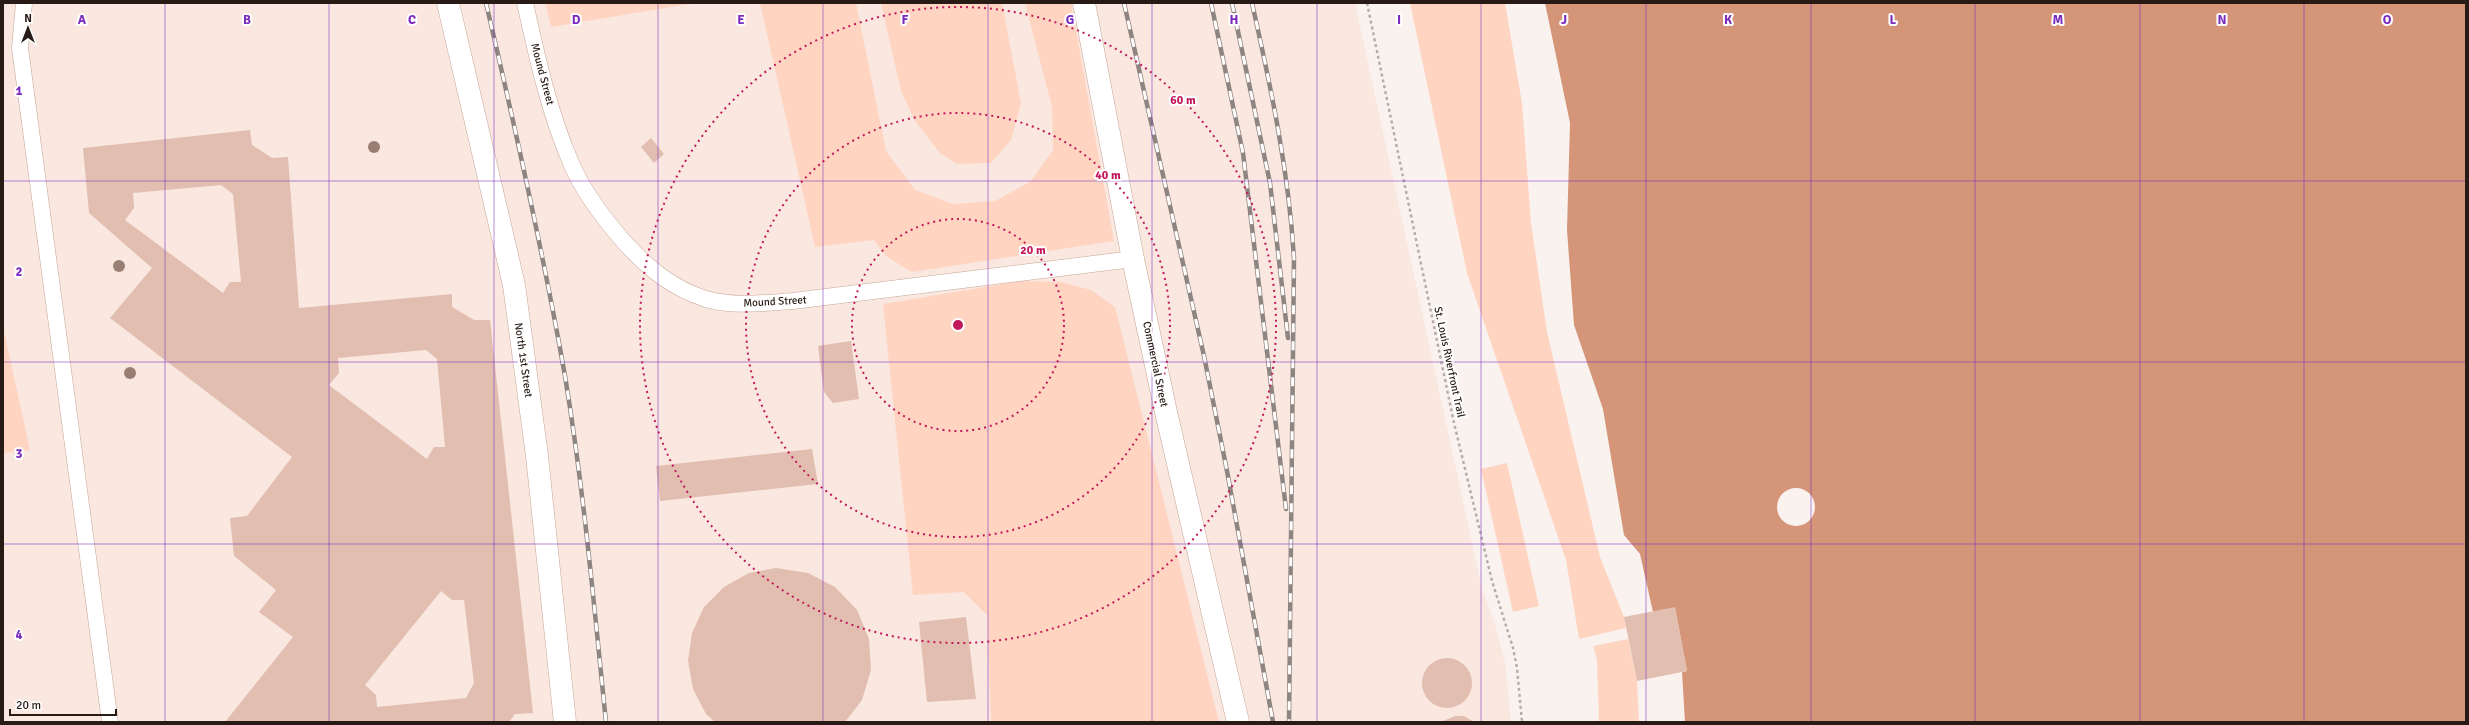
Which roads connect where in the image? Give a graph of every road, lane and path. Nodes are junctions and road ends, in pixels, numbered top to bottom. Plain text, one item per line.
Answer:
1 (24, 3) edge
2 (448, 3) edge
3 (525, 3) edge
4 (1084, 3) edge
5 (1367, 3) edge
6 (1133, 259) junction
7 (110, 722) edge
8 (565, 722) edge
9 (1238, 722) edge
10 (1522, 722) edge

1 - 7 lane
2 - 8 street, North 1st Street
3 - 6 lane, Mound Street
4 - 6 street, Commercial Street
5 - 10 path, St. Louis Riverfront Trail
6 - 9 street, Commercial Street

